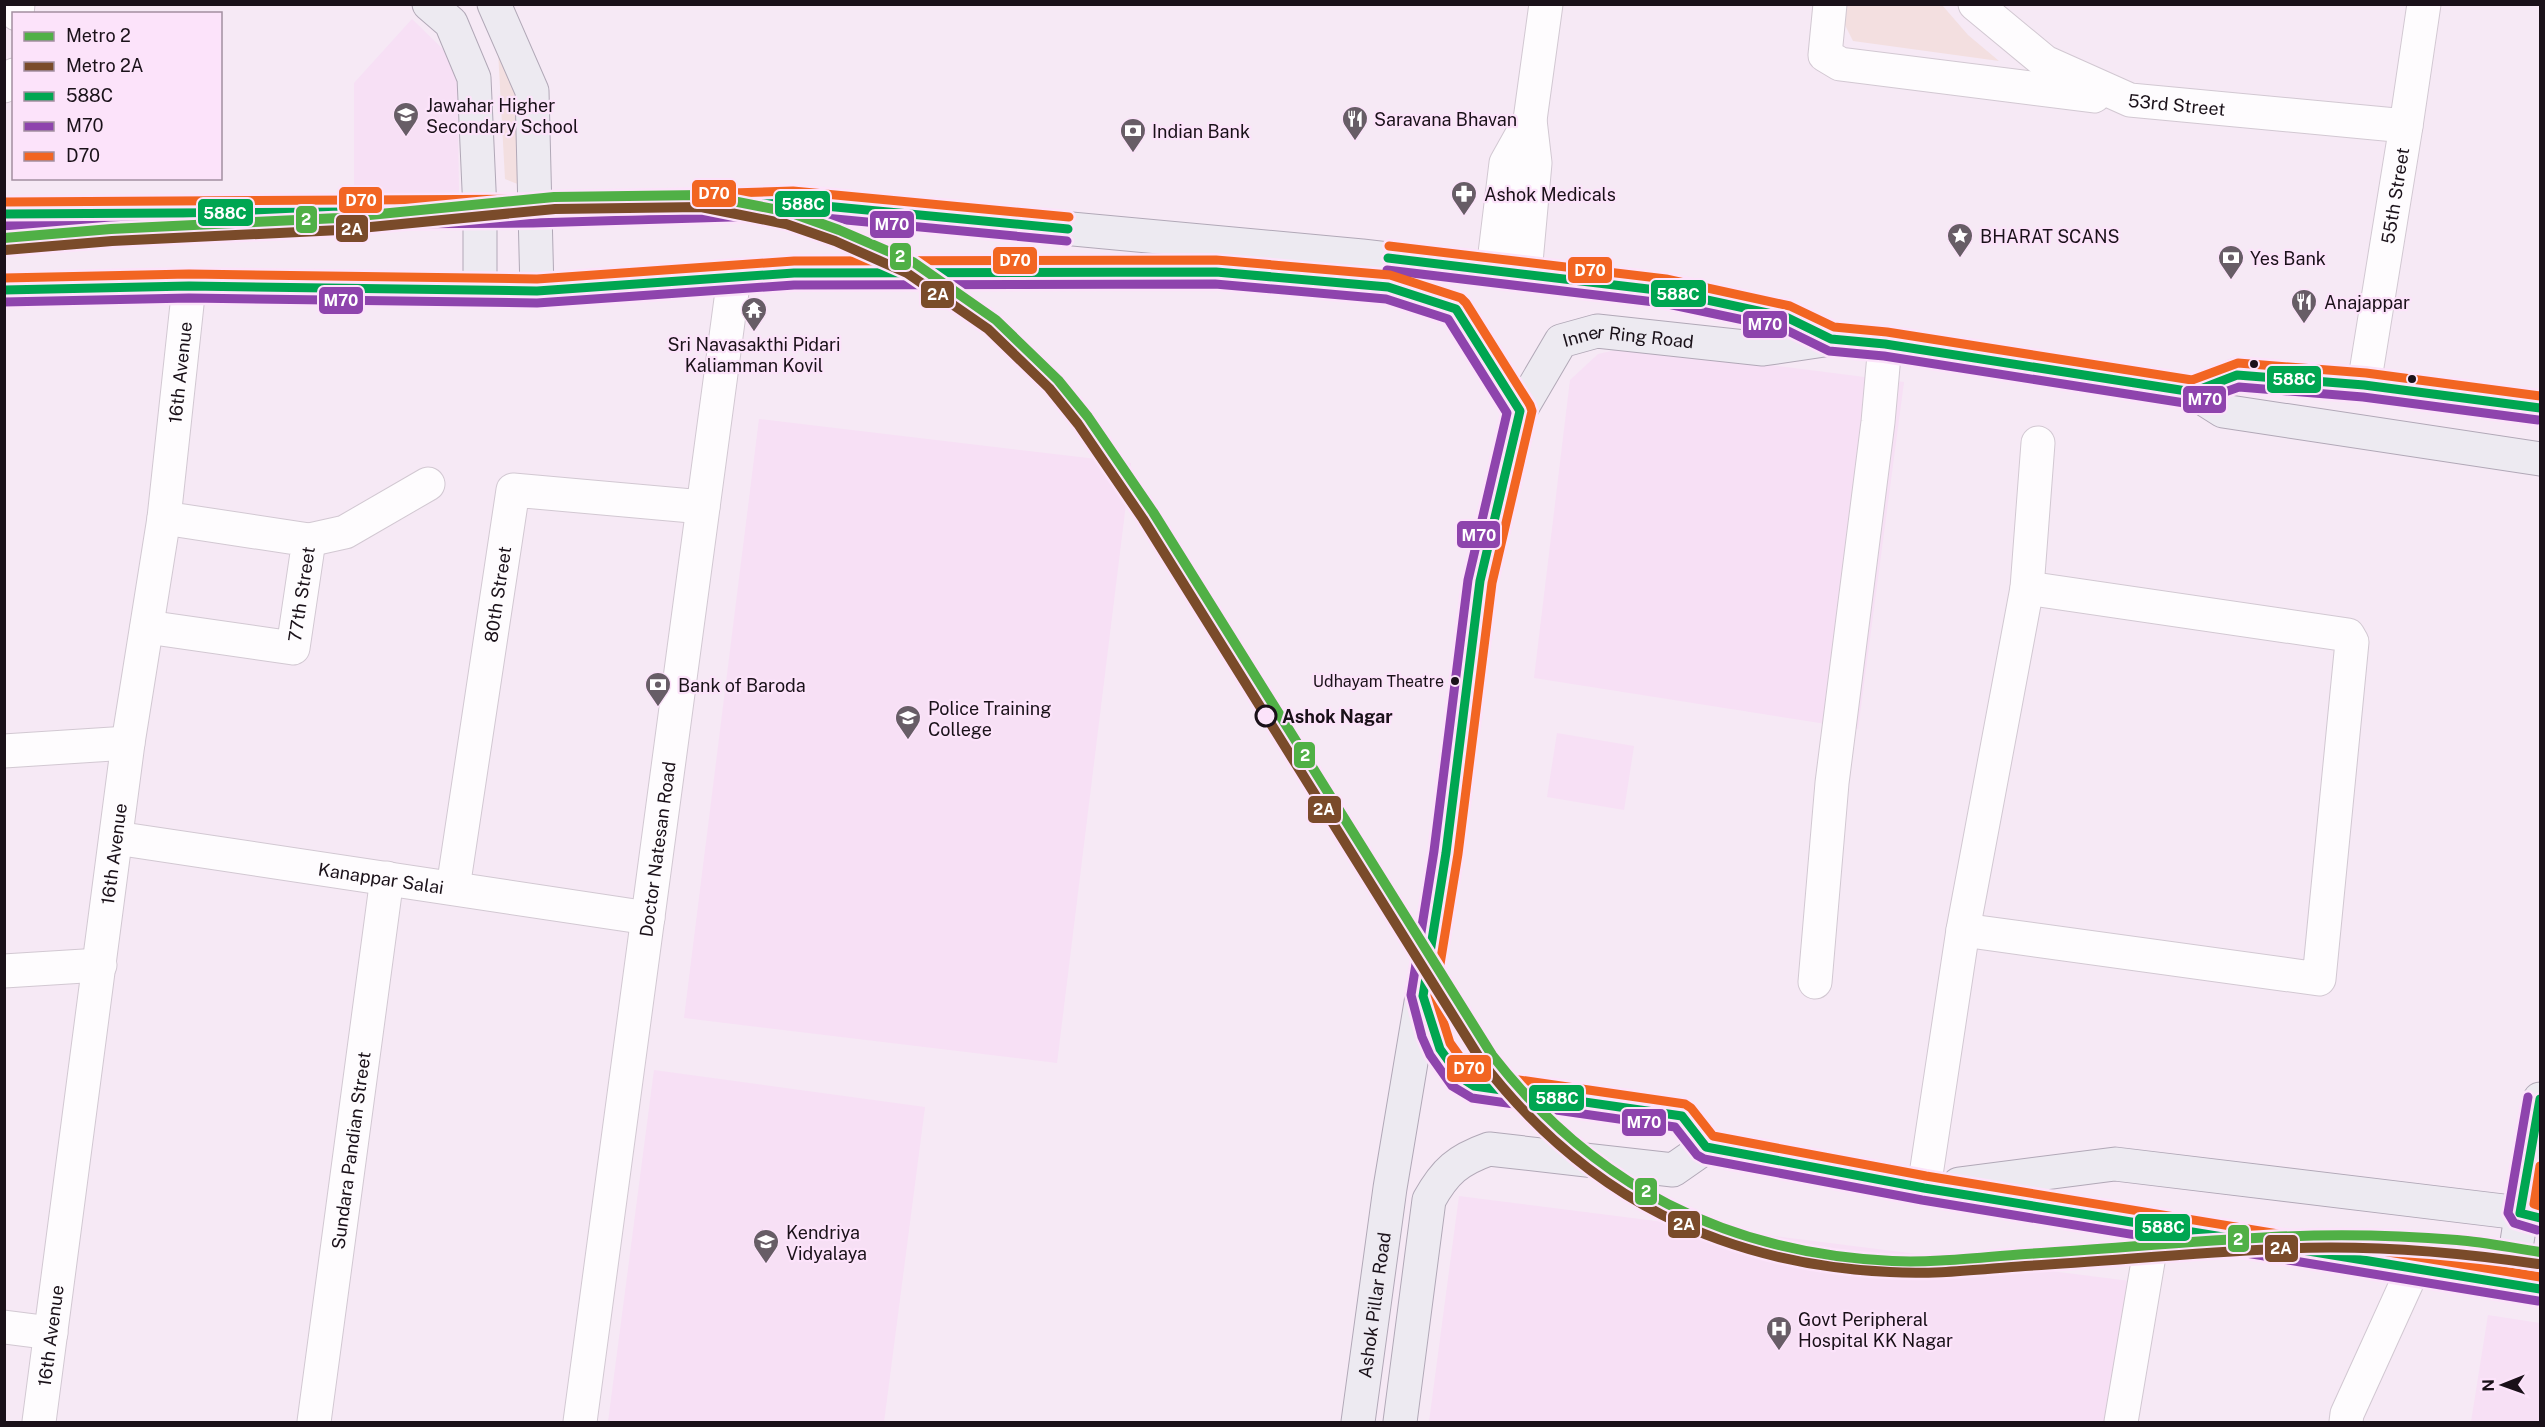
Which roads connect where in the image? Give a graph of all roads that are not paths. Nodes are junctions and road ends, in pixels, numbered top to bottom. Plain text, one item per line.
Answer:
1 (429, 4) edge
2 (494, 4) edge
3 (1546, 4) edge
4 (1830, 4) edge
5 (1975, 4) edge
6 (2424, 4) edge
7 (2130, 100) junction
8 (1530, 120) junction
9 (2406, 126) junction
10 (534, 211) junction
11 (480, 212) junction
12 (4, 214) edge
13 (1493, 270) junction
14 (1525, 273) junction
15 (734, 277) junction
16 (189, 286) junction
17 (4, 290) edge
18 (480, 290) junction
19 (537, 291) junction
20 (1831, 339) junction
21 (1886, 344) junction
22 (2364, 385) junction
23 (2193, 392) junction
24 (2541, 408) edge
25 (1520, 411) junction
26 (2038, 443) dead end
27 (2541, 459) edge
28 (428, 484) dead end
29 (703, 507) junction
30 (164, 519) junction
31 (309, 540) junction
32 (2026, 588) junction
33 (147, 627) junction
34 (128, 742) junction
35 (4, 751) edge
36 (116, 838) junction
37 (387, 878) junction
38 (453, 888) junction
39 (648, 918) junction
40 (1963, 930) junction
41 (99, 965) junction
42 (4, 971) edge
43 (1815, 982) dead end
44 (1422, 996) junction
45 (2541, 1099) edge
46 (1706, 1147) junction
47 (1924, 1188) junction
48 (2530, 1215) edge
49 (2154, 1226) junction
50 (2413, 1269) junction
51 (2525, 1287) edge
52 (4, 1327) edge
53 (51, 1333) junction
54 (39, 1422) edge
55 (314, 1422) edge
56 (579, 1422) edge
57 (1358, 1422) edge
58 (1400, 1422) edge
59 (2121, 1422) edge
60 (2346, 1422) edge

1 - 11 main road
2 - 10 main road
3 - 8 street
4 - 7 street
5 - 7 street, 53rd Street
6 - 9 street, 55th Street
7 - 9 street, 53rd Street
8 - 13 street
8 - 14 street
9 - 22 street, 55th Street
10 - 11 main road, Inner Ring Road
10 - 13 main road, Inner Ring Road
10 - 19 main road
11 - 12 main road, Inner Ring Road
11 - 18 main road
13 - 14 main road, Inner Ring Road
14 - 20 main road, Inner Ring Road
15 - 19 main road
15 - 25 main road
15 - 29 street, Doctor Natesan Road
16 - 17 main road
16 - 18 main road
16 - 30 street, 16th Avenue
18 - 19 main road
20 - 21 main road, Inner Ring Road
20 - 25 main road, Inner Ring Road
21 - 23 main road, Inner Ring Road
21 - 43 street
22 - 23 main road
22 - 24 main road
23 - 27 main road
25 - 44 main road, Inner Ring Road
26 - 32 street
28 - 31 street
29 - 38 street, 80th Street
29 - 39 street, Doctor Natesan Road
30 - 31 street, 77th Street
30 - 33 street, 16th Avenue
31 - 33 street, 77th Street
32 - 40 street
32 - 40 street
33 - 34 street, 16th Avenue
34 - 35 street
34 - 36 street, 16th Avenue
36 - 37 street, Kanappar Salai
36 - 41 street, 16th Avenue
37 - 38 street, Kanappar Salai
37 - 55 street, Sundara Pandian Street
38 - 39 street, Kanappar Salai
39 - 56 street, Doctor Natesan Road
40 - 47 street
41 - 42 street
41 - 53 street, 16th Avenue
44 - 46 main road
44 - 57 main road, Ashok Pillar Road
45 - 48 main road
46 - 47 main road
46 - 58 main road
47 - 48 main road
47 - 49 main road
48 - 51 main road
49 - 50 main road
49 - 59 street
50 - 51 main road
50 - 60 street
52 - 53 street
53 - 54 street, 16th Avenue

